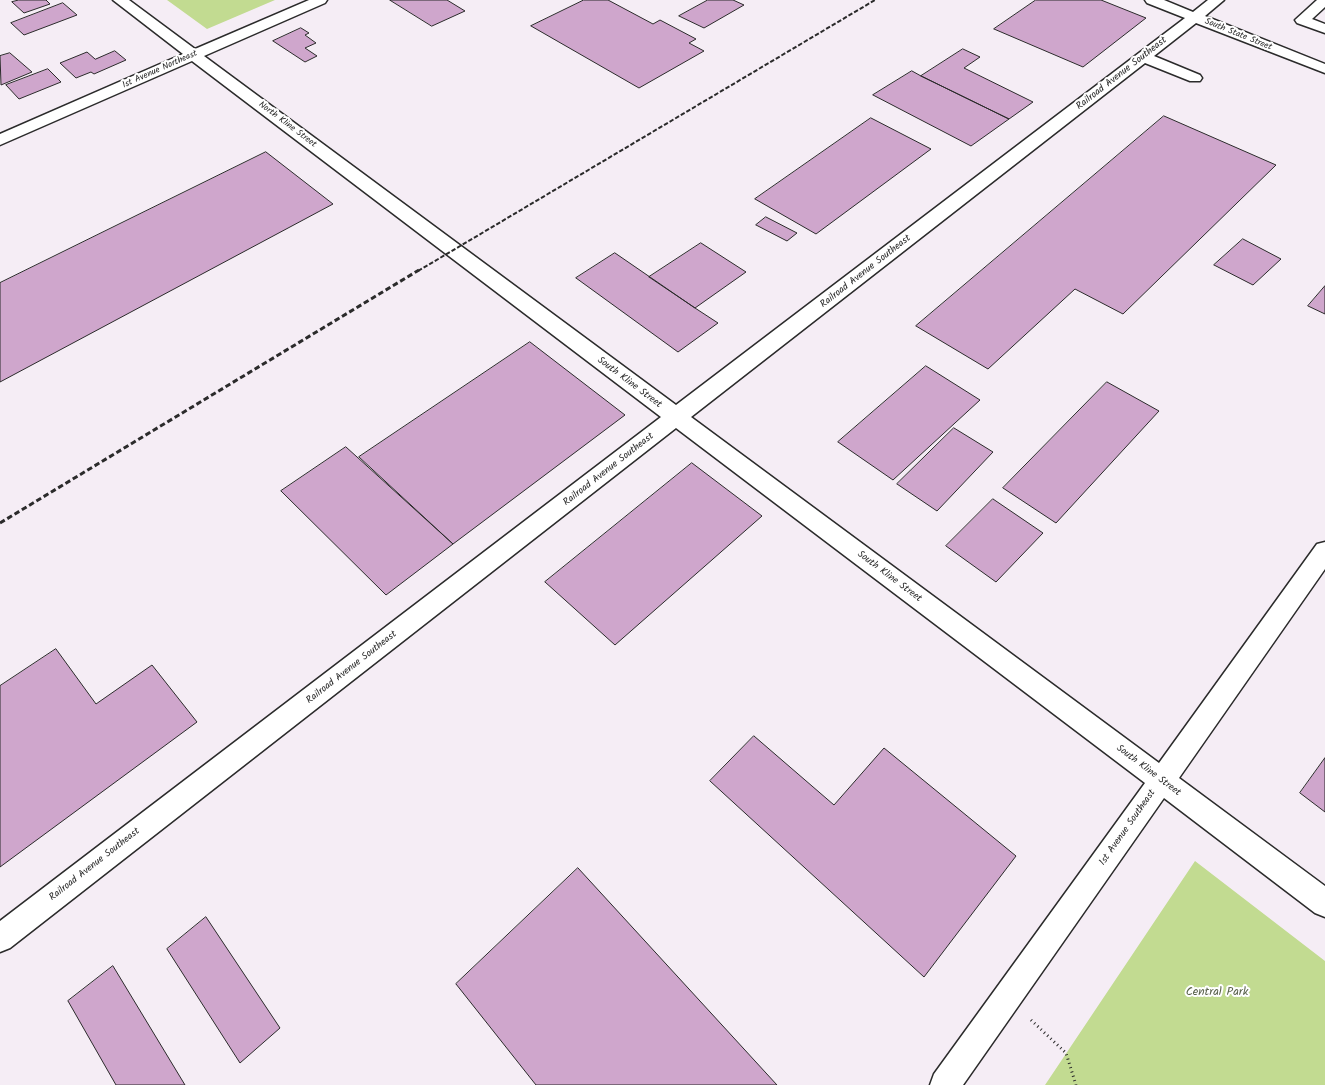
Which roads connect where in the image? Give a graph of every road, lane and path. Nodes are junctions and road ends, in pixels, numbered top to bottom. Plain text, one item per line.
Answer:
1 (120, 0) edge
2 (320, 0) edge
3 (1152, 0) edge
4 (1217, 0) edge
5 (1325, 0) edge
6 (1195, 17) junction
7 (1325, 29) edge
8 (192, 55) junction
9 (1144, 57) junction
10 (1325, 69) edge
11 (1195, 78) dead end
12 (2, 136) edge
13 (453, 250) joint
14 (677, 418) junction
15 (1325, 551) edge
16 (1162, 781) junction
17 (1325, 903) edge
18 (0, 938) edge
19 (1008, 998) junction
20 (945, 1085) edge
21 (1076, 1085) edge

1 - 8 street, North Kline Street
2 - 8 street, 1st Avenue Northeast
3 - 6 street, South State Street
4 - 6 street, Railroad Avenue Southeast
5 - 7 street
6 - 9 street, Railroad Avenue Southeast
6 - 10 street, South State Street
8 - 12 street, 1st Avenue Northeast
8 - 13 street, North Kline Street
9 - 11 street
9 - 14 street, Railroad Avenue Southeast
13 - 14 street, South Kline Street
14 - 16 street, South Kline Street
14 - 18 street, Railroad Avenue Southeast
15 - 16 street, 1st Avenue Southeast
16 - 17 street, South Kline Street
16 - 19 street, 1st Avenue Southeast
19 - 20 street, 1st Avenue Southeast
19 - 21 path

